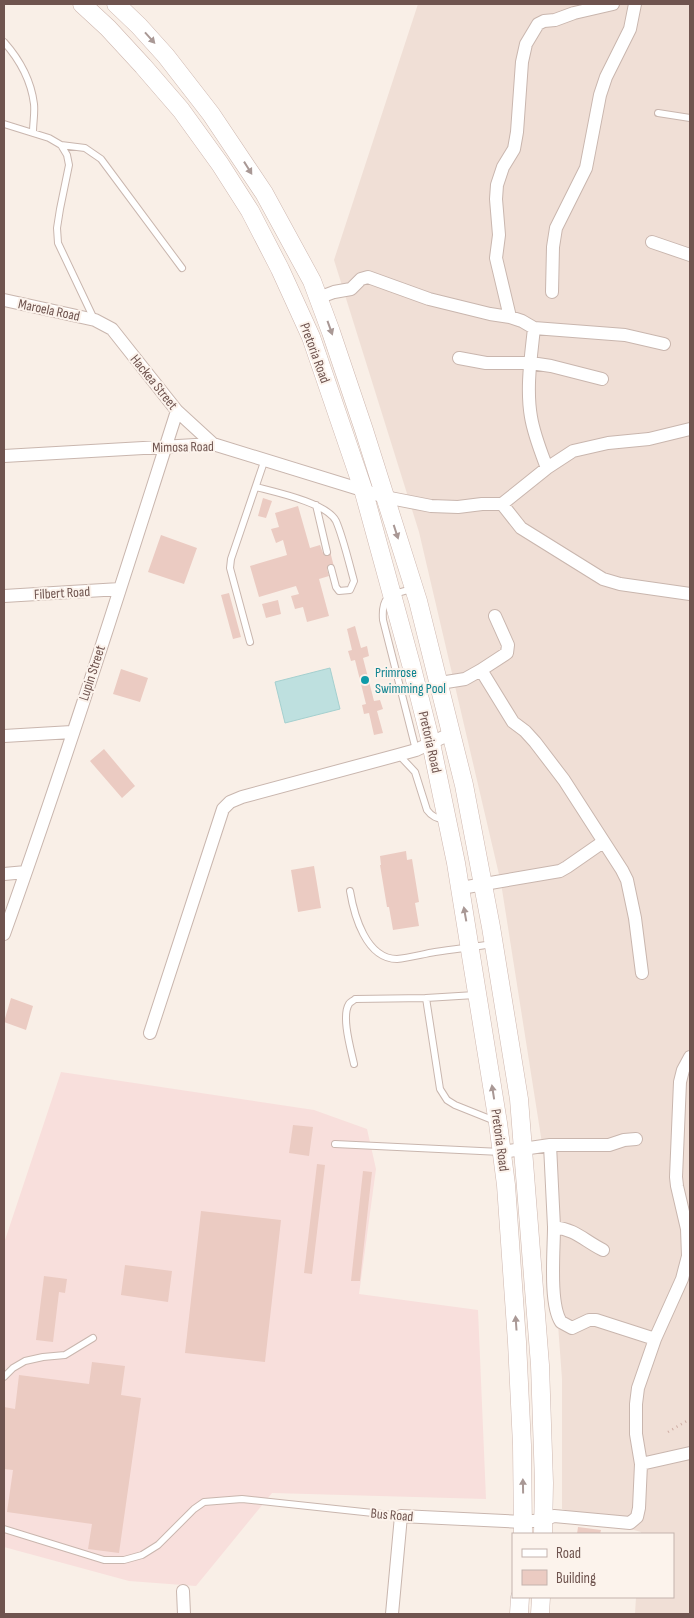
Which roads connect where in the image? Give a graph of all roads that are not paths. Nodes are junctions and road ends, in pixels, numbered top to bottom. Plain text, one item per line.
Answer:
1 (82, 4) edge
2 (116, 4) edge
3 (613, 4) edge
4 (635, 4) edge
5 (4, 42) edge
6 (658, 113) dead end
7 (690, 118) edge
8 (4, 124) edge
9 (32, 132) junction
10 (61, 145) junction
11 (280, 222) junction
12 (262, 234) junction
13 (652, 242) dead end
14 (690, 255) edge
15 (182, 268) dead end
16 (552, 292) dead end
17 (318, 298) junction
18 (4, 300) edge
19 (510, 317) junction
20 (95, 320) junction
21 (534, 328) junction
22 (664, 344) dead end
23 (459, 358) dead end
24 (531, 363) junction
25 (602, 379) dead end
26 (176, 411) junction
27 (690, 429) edge
28 (213, 444) junction
29 (165, 447) junction
30 (4, 456) edge
31 (264, 460) junction
32 (547, 468) junction
33 (256, 486) junction
34 (363, 489) junction
35 (385, 497) junction
36 (502, 504) junction
37 (316, 505) junction
38 (327, 552) dead end
39 (331, 568) dead end
40 (414, 588) junction
41 (120, 589) junction
42 (690, 594) edge
43 (391, 595) junction
44 (4, 596) edge
45 (495, 616) dead end
46 (250, 642) dead end
47 (481, 670) junction
48 (440, 683) junction
49 (72, 732) junction
50 (452, 733) junction
51 (4, 736) edge
52 (423, 746) junction
53 (398, 755) junction
54 (446, 821) junction
55 (603, 842) junction
56 (26, 872) junction
57 (4, 874) edge
58 (483, 885) junction
59 (461, 888) junction
60 (350, 891) dead end
61 (4, 934) edge
62 (494, 944) junction
63 (471, 948) junction
64 (642, 973) dead end
65 (478, 995) junction
66 (426, 998) junction
67 (150, 1033) dead end
68 (690, 1057) edge
69 (354, 1064) dead end
70 (498, 1122) junction
71 (636, 1139) dead end
72 (335, 1144) dead end
73 (550, 1145) junction
74 (522, 1149) junction
75 (502, 1152) junction
76 (554, 1227) junction
77 (602, 1250) dead end
78 (554, 1285) junction
79 (534, 1287) junction
80 (93, 1338) dead end
81 (655, 1340) junction
82 (4, 1377) edge
83 (690, 1453) edge
84 (641, 1464) junction
85 (402, 1516) junction
86 (543, 1527) edge
87 (523, 1528) edge
88 (4, 1529) edge
89 (183, 1591) dead end
90 (520, 1598) edge
91 (541, 1598) edge
92 (184, 1614) edge
93 (392, 1614) edge
94 (519, 1614) edge
95 (540, 1614) edge

1 - 12 main road, Pretoria Road
2 -> 11 main road, Pretoria Road
3 - 19 street
4 - 16 street
5 - 9 lane
6 - 7 lane
8 - 9 lane
9 - 10 lane
10 - 15 lane
10 - 20 lane
11 - 12 main road
11 - 17 main road, Pretoria Road
12 - 34 main road, Pretoria Road
13 - 14 street
17 - 19 street
17 -> 35 main road, Pretoria Road
18 - 20 street, Maroela Road
19 - 21 street
20 - 26 street, Hackea Street
21 - 22 street
21 - 24 street
23 - 24 street
24 - 25 street
24 - 32 street
26 - 28 street, Hackea Street
26 - 29 street, Lupin Street
27 - 32 street
28 - 29 street, Mimosa Road
28 - 31 street, Mimosa Road
29 - 30 street, Mimosa Road
29 - 41 street, Lupin Street
31 - 33 lane
31 - 34 street, Mimosa Road
32 - 36 street
33 - 37 lane
33 - 46 lane
34 - 35 street, Mimosa Road
34 - 43 main road, Pretoria Road
35 - 36 street, Mimosa Road
35 -> 40 main road, Pretoria Road
36 - 42 street
37 - 38 lane
37 - 39 lane
40 - 43 lane
40 - 48 main road, Pretoria Road
41 - 44 street, Filbert Road
41 - 49 street, Lupin Street
43 - 52 main road, Pretoria Road
45 - 47 street
47 - 48 street
47 - 55 street
48 - 50 main road, Pretoria Road
49 - 51 street
49 - 56 street, Lupin Street
50 - 52 street
50 - 58 main road, Pretoria Road
52 - 53 street
52 - 54 main road, Pretoria Road
53 - 54 lane
53 - 67 street
54 - 59 main road, Pretoria Road
55 - 58 street
55 - 64 street
56 - 57 street
56 - 61 street, Lupin Street
58 - 59 street
58 - 62 main road, Pretoria Road
63 -> 59 main road, Pretoria Road
60 - 63 lane
62 - 63 lane
62 - 74 main road, Pretoria Road
63 - 65 main road, Pretoria Road
65 - 66 lane
70 -> 65 main road, Pretoria Road
66 - 69 lane
66 - 70 lane
68 - 81 street
70 - 75 main road, Pretoria Road
71 - 73 street
72 - 75 lane
73 - 74 street
73 - 76 street
74 - 75 street
74 - 79 main road, Pretoria Road
87 -> 75 main road, Pretoria Road
76 - 77 street
76 - 78 street
78 - 79 street
78 - 81 street
79 - 86 main road, Pretoria Road
80 - 82 lane
81 - 84 street
83 - 84 street
84 - 86 street, Bus Road
85 - 87 street, Bus Road
85 - 88 lane, Bus Road
85 - 93 street
86 - 87 street, Bus Road
89 - 92 street
90 - 94 main road
91 - 95 main road

